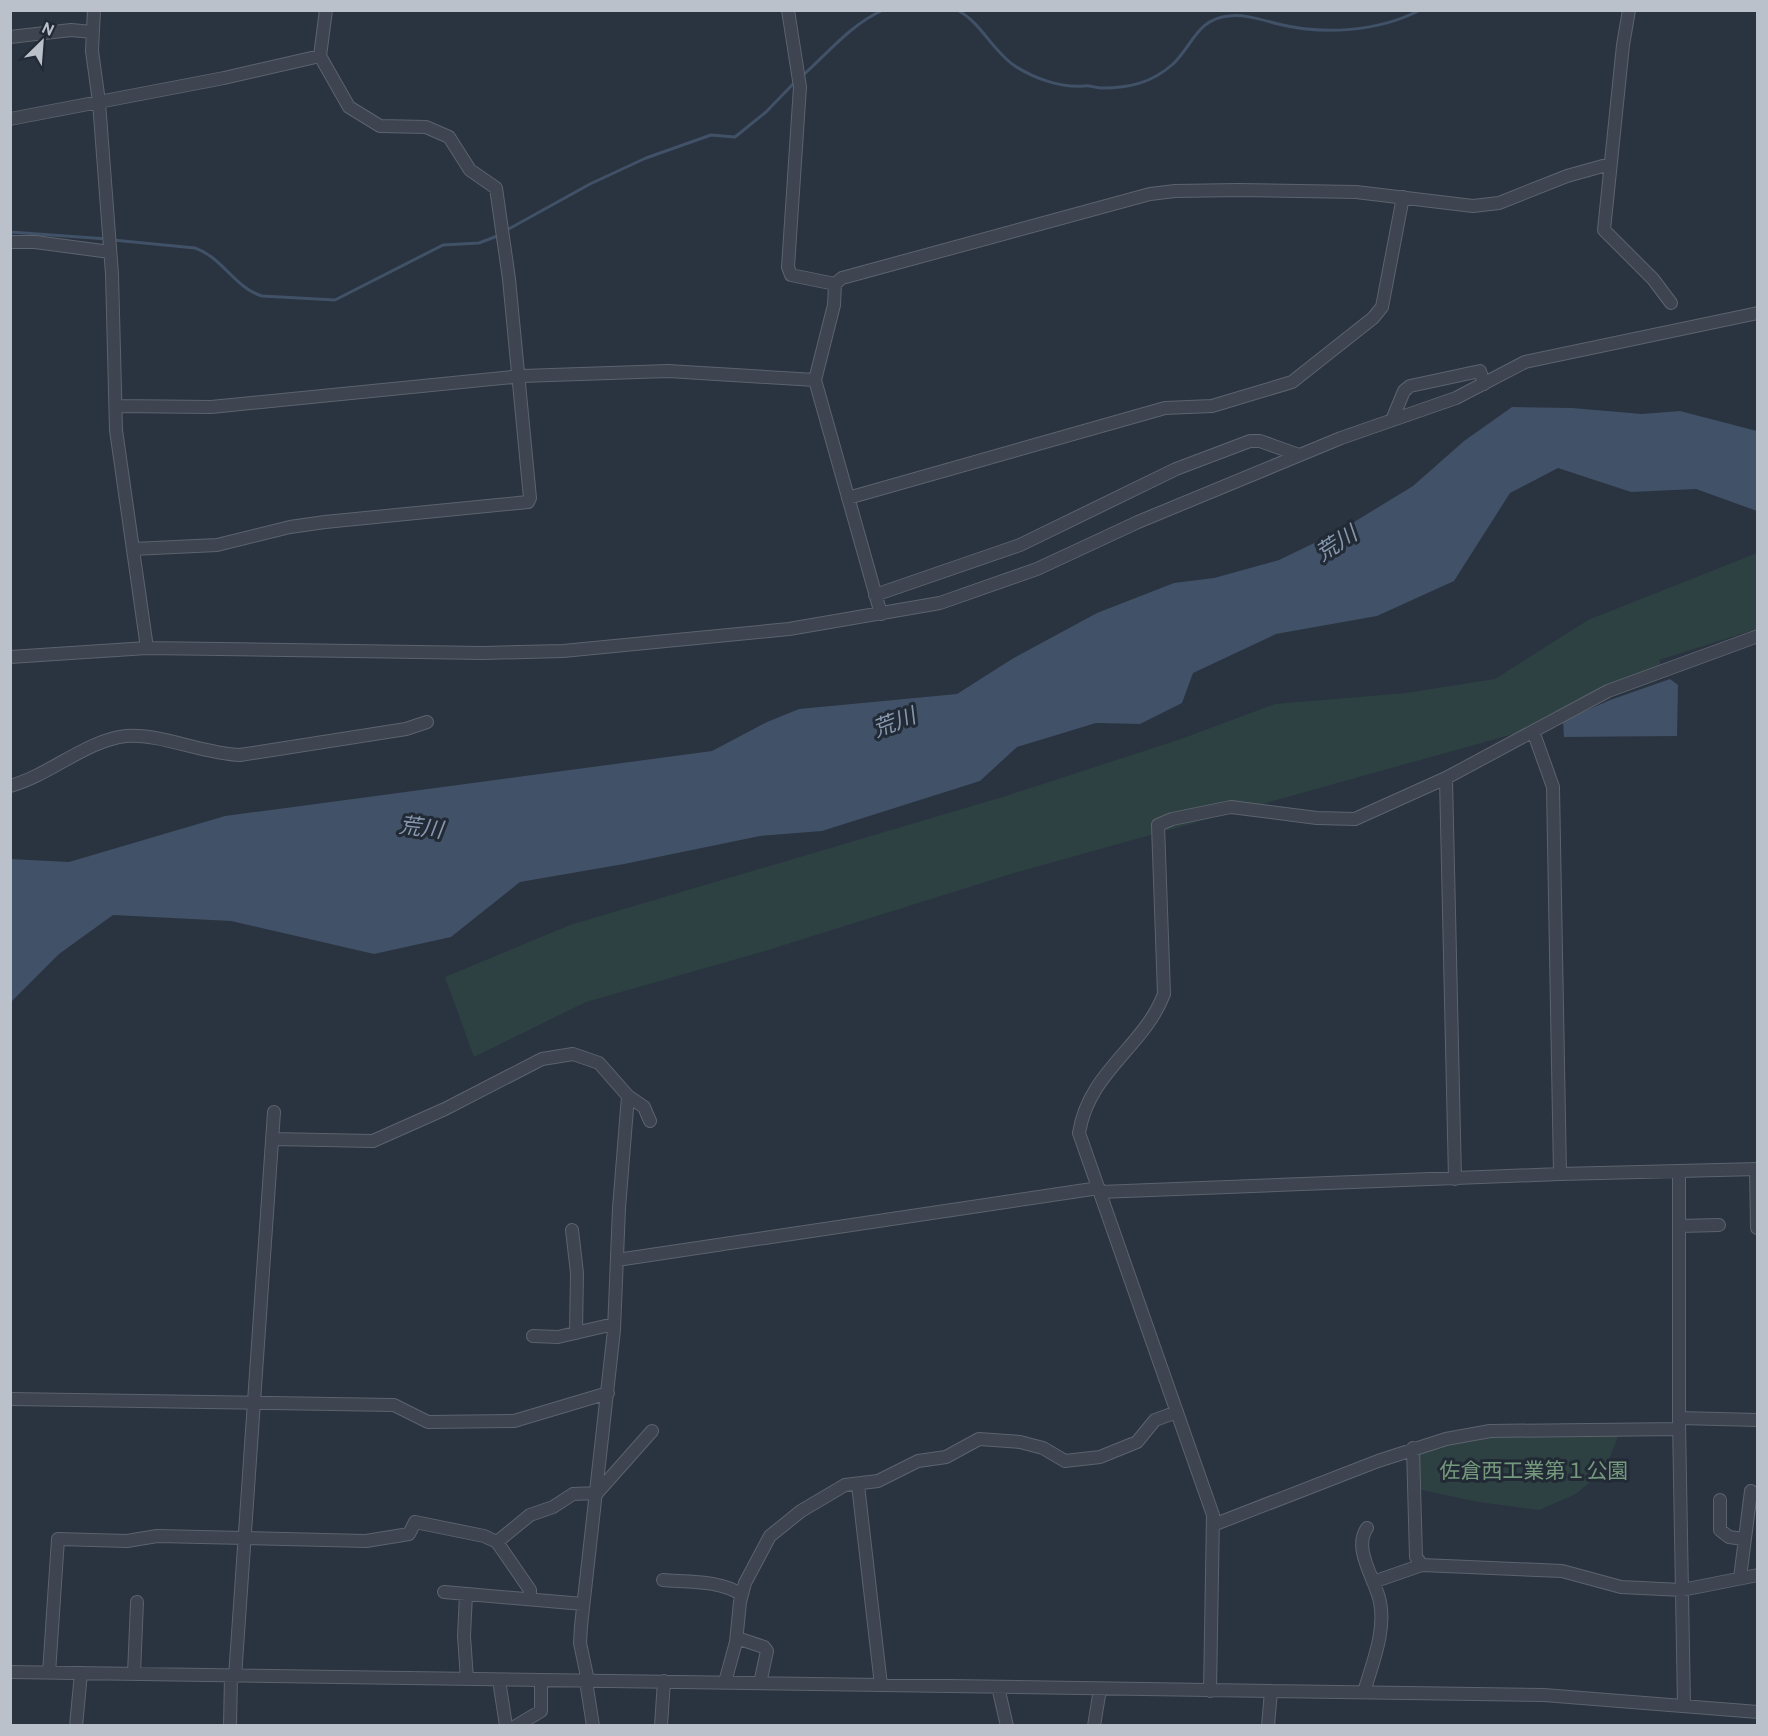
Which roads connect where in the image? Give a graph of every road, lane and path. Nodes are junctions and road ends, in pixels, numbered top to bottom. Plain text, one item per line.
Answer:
1 (94, 10) edge
2 (326, 10) edge
3 (788, 10) edge
4 (1629, 10) edge
5 (92, 32) junction
6 (10, 37) edge
7 (320, 56) junction
8 (99, 102) junction
9 (10, 119) edge
10 (1610, 164) junction
11 (1403, 197) junction
12 (10, 242) edge
13 (110, 252) junction
14 (835, 284) junction
15 (1671, 303) dead end
16 (1758, 313) edge
17 (519, 376) junction
18 (815, 380) junction
19 (1484, 384) junction
20 (116, 406) junction
21 (1392, 420) junction
22 (1299, 455) junction
23 (848, 498) junction
24 (133, 549) junction
25 (875, 595) junction
26 (881, 614) junction
27 (1758, 636) edge
28 (147, 648) junction
29 (10, 657) edge
30 (427, 722) dead end
31 (1533, 731) junction
32 (1446, 778) junction
33 (10, 786) edge
34 (628, 1096) junction
35 (274, 1112) dead end
36 (650, 1121) dead end
37 (272, 1139) junction
38 (1757, 1169) edge
39 (1679, 1172) junction
40 (1560, 1174) junction
41 (1455, 1179) junction
42 (1099, 1190) junction
43 (1719, 1225) dead end
44 (1678, 1226) junction
45 (1757, 1228) edge
46 (572, 1230) dead end
47 (617, 1260) junction
48 (614, 1324) junction
49 (576, 1333) junction
50 (533, 1336) dead end
51 (608, 1393) junction
52 (10, 1399) edge
53 (254, 1403) junction
54 (1177, 1412) junction
55 (1758, 1420) edge
56 (1679, 1424) junction
57 (652, 1431) dead end
58 (1413, 1448) junction
59 (858, 1485) junction
60 (1751, 1491) dead end
61 (597, 1493) junction
62 (1720, 1500) dead end
63 (1213, 1525) junction
64 (1367, 1528) dead end
65 (245, 1539) junction
66 (1744, 1539) junction
67 (497, 1542) junction
68 (1422, 1565) junction
69 (1758, 1575) edge
70 (1740, 1578) junction
71 (663, 1580) dead end
72 (1373, 1582) junction
73 (1682, 1590) junction
74 (444, 1592) dead end
75 (466, 1594) junction
76 (741, 1595) junction
77 (530, 1599) junction
78 (137, 1602) dead end
79 (583, 1604) junction
80 (736, 1638) junction
81 (10, 1672) edge
82 (49, 1673) junction
83 (81, 1673) junction
84 (134, 1674) junction
85 (233, 1676) junction
86 (467, 1679) junction
87 (499, 1680) junction
88 (541, 1680) junction
89 (587, 1681) junction
90 (664, 1682) junction
91 (725, 1682) junction
92 (759, 1683) junction
93 (881, 1685) junction
94 (998, 1687) junction
95 (1100, 1689) junction
96 (1210, 1691) junction
97 (1272, 1691) junction
98 (1364, 1692) junction
99 (1684, 1705) junction
100 (1758, 1712) edge
101 (76, 1725) edge
102 (230, 1725) edge
103 (506, 1725) edge
104 (516, 1725) edge
105 (593, 1725) edge
106 (661, 1725) edge
107 (1007, 1725) edge
108 (1094, 1725) edge
109 (1268, 1725) edge

1 - 5 street
2 - 7 street
3 - 14 street
4 - 10 street
5 - 6 street
5 - 8 street
7 - 8 street
7 - 17 street
8 - 9 street
8 - 13 street
10 - 11 street
10 - 15 street
11 - 14 street
11 - 23 street
12 - 13 street
13 - 20 street
14 - 18 street
16 - 19 street
17 - 18 street
17 - 20 street
17 - 24 street
18 - 23 street
19 - 21 street
19 - 21 street
20 - 24 street
21 - 22 street
22 - 25 street
22 - 26 street
23 - 25 street
24 - 28 street
25 - 26 street
26 - 28 street
27 - 31 street
28 - 29 street
30 - 33 street
31 - 32 street
31 - 40 street
32 - 41 street
32 - 42 street
34 - 36 street
34 - 37 street
34 - 47 street
35 - 37 street
37 - 53 street
38 - 39 street
38 - 45 street
39 - 40 street
39 - 44 street
40 - 41 street
41 - 42 street
42 - 47 street
42 - 54 street
43 - 44 street
44 - 56 street
46 - 49 street
47 - 48 street
48 - 49 street
48 - 51 street
49 - 50 street
51 - 53 street
51 - 61 street
52 - 53 street
53 - 65 street
54 - 59 street
54 - 63 street
55 - 56 street
56 - 58 street
56 - 73 street
57 - 61 street
58 - 63 street
58 - 68 street
59 - 76 street
59 - 93 street
60 - 66 street
61 - 67 street
61 - 79 street
62 - 66 street
63 - 96 street
64 - 72 street
65 - 67 street
65 - 82 street
65 - 85 street
66 - 70 street
67 - 77 street
68 - 72 street
68 - 73 street
69 - 70 street
70 - 73 street
71 - 76 street
72 - 98 street
73 - 99 street
74 - 75 street
75 - 77 street
75 - 86 street
76 - 80 street
77 - 79 street
78 - 84 street
79 - 89 street
80 - 91 street
80 - 92 street
81 - 82 street
82 - 83 street
83 - 84 street
83 - 101 street
84 - 85 street
85 - 86 street
85 - 102 street
86 - 87 street
87 - 88 street
87 - 103 street
88 - 89 street
88 - 104 street
89 - 90 street
89 - 105 street
90 - 91 street
90 - 106 street
91 - 92 street
92 - 93 street
93 - 94 street
94 - 95 street
94 - 107 street
95 - 96 street
95 - 108 street
96 - 97 street
97 - 98 street
97 - 109 street
98 - 99 street
99 - 100 street

